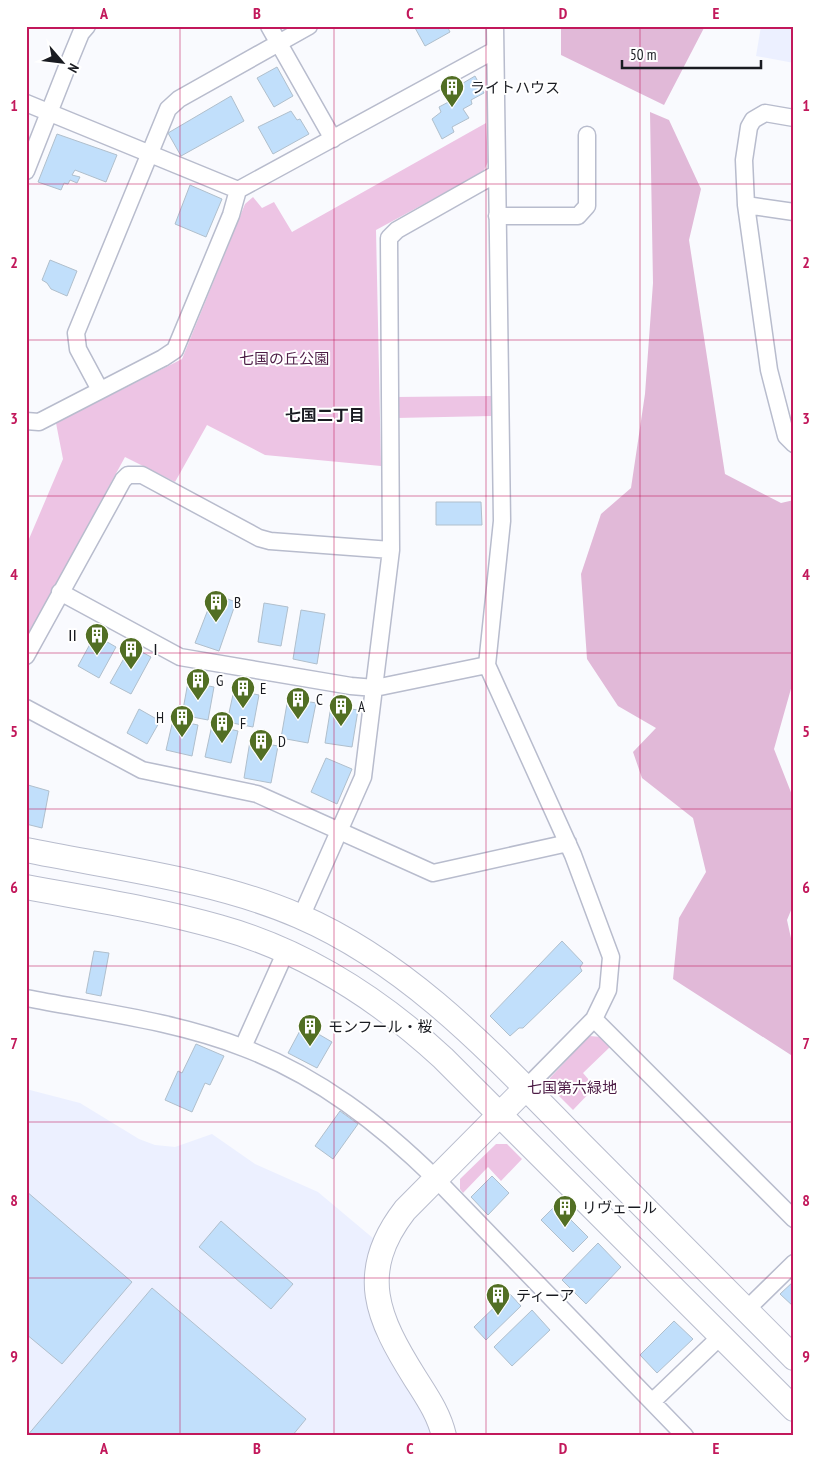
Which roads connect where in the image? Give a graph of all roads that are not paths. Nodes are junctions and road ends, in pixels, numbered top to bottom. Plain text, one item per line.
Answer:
1 (87, 26) edge
2 (269, 26) edge
3 (309, 26) edge
4 (494, 26) edge
5 (279, 43) junction
6 (495, 50) junction
7 (26, 103) edge
8 (50, 113) junction
9 (794, 118) edge
10 (587, 135) dead end
11 (333, 139) junction
12 (148, 154) junction
13 (26, 171) edge
14 (496, 174) junction
15 (238, 190) junction
16 (746, 204) junction
17 (794, 212) edge
18 (497, 216) junction
19 (100, 390) junction
20 (26, 421) edge
21 (794, 444) edge
22 (391, 550) junction
23 (60, 592) junction
24 (26, 656) edge
25 (486, 665) junction
26 (375, 688) junction
27 (26, 708) edge
28 (340, 830) junction
29 (568, 843) junction
30 (26, 850) edge
31 (26, 886) edge
32 (302, 917) junction
33 (286, 951) junction
34 (26, 998) edge
35 (594, 1018) junction
36 (243, 1047) junction
37 (526, 1088) junction
38 (500, 1114) junction
39 (436, 1178) junction
40 (794, 1219) edge
41 (794, 1263) edge
42 (746, 1310) junction
43 (721, 1336) junction
44 (794, 1358) edge
45 (653, 1401) junction
46 (794, 1409) edge
47 (444, 1436) edge
48 (685, 1436) edge

1 - 8 street
2 - 5 street
3 - 5 street
4 - 6 street
5 - 11 street
5 - 12 street
6 - 11 street
6 - 14 street
7 - 8 street
8 - 12 street
8 - 13 street
9 - 16 street
10 - 18 street
11 - 15 street
12 - 15 street
12 - 19 street
14 - 18 street
14 - 22 street
15 - 19 street
16 - 17 street
16 - 21 street
18 - 25 street
19 - 20 street
22 - 23 street
22 - 26 street
23 - 24 street
23 - 26 street
25 - 26 street
25 - 29 street
26 - 28 street
27 - 28 street
28 - 29 street
28 - 32 street
29 - 35 street
30 - 32 street
31 - 33 street
32 - 37 street
33 - 36 street
33 - 38 street
34 - 36 street
35 - 37 street
35 - 40 street
36 - 39 street
37 - 38 street
37 - 42 street
38 - 39 street
38 - 43 street
39 - 45 street
39 - 47 street
41 - 42 street
42 - 44 street
43 - 45 street
43 - 46 street
45 - 48 street

